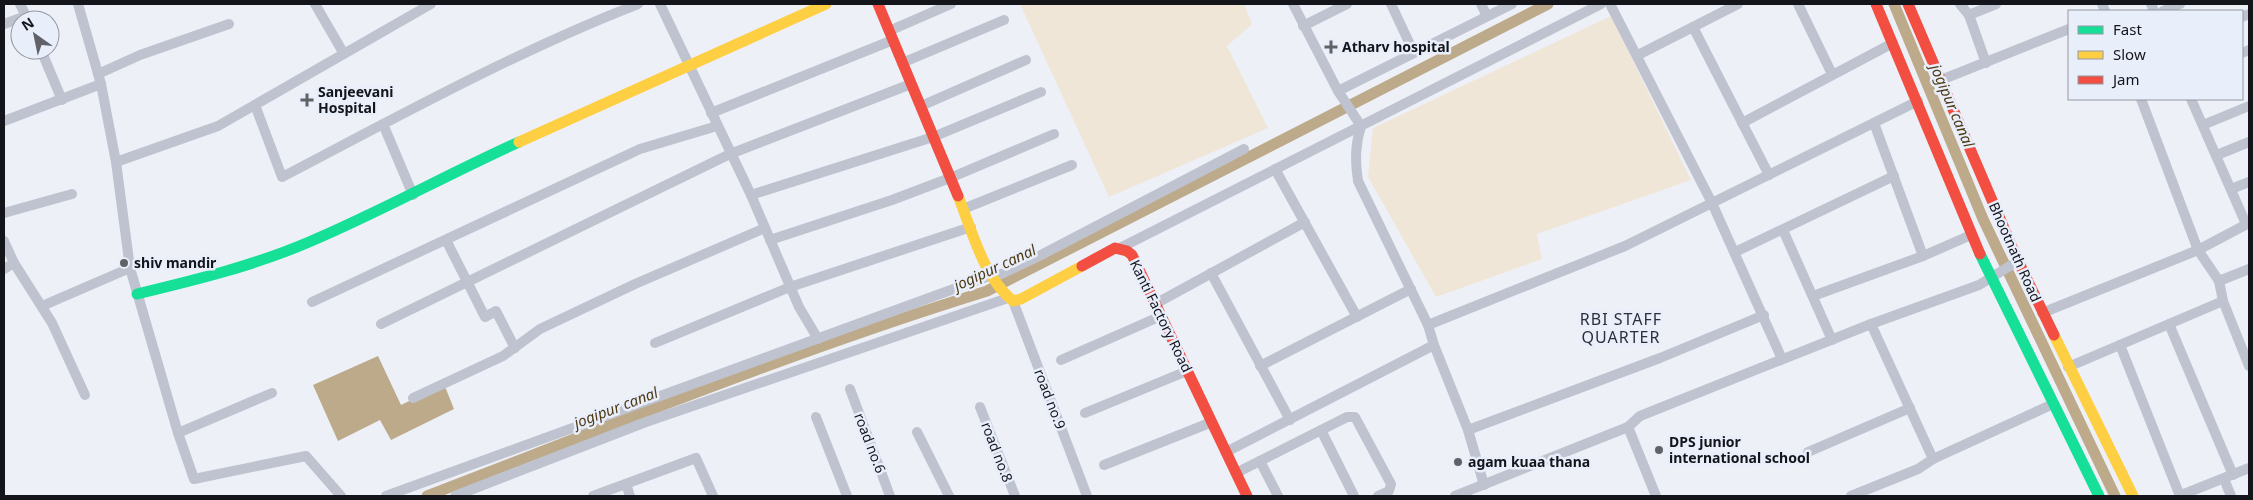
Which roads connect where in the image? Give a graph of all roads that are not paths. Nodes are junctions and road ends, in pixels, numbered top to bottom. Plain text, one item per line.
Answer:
1 (78, 4) edge
2 (316, 4) edge
3 (431, 4) edge
4 (638, 4) edge
5 (826, 4) edge
6 (878, 4) edge
7 (951, 4) edge
8 (1293, 4) edge
9 (1347, 4) edge
10 (1391, 4) edge
11 (1481, 4) edge
12 (1512, 4) edge
13 (1601, 4) edge
14 (1610, 4) edge
15 (1738, 4) edge
16 (1798, 4) edge
17 (1876, 4) edge
18 (1908, 4) edge
19 (1960, 4) edge
20 (1996, 4) edge
21 (2180, 4) edge
22 (663, 5) edge
23 (2165, 10) edge
24 (1969, 15) junction
25 (1487, 16) junction
26 (1004, 20) dead end
27 (229, 24) dead end
28 (1303, 26) junction
29 (1693, 27) junction
30 (2068, 30) edge
31 (891, 35) junction
32 (1893, 43) junction
33 (1414, 53) junction
34 (344, 54) junction
35 (1638, 55) junction
36 (45, 60) edge
37 (1026, 60) dead end
38 (902, 62) junction
39 (1986, 63) junction
40 (689, 66) junction
41 (1832, 74) junction
42 (100, 79) junction
43 (1941, 80) junction
44 (911, 84) junction
45 (1041, 92) dead end
46 (1341, 95) junction
47 (62, 100) junction
48 (2141, 100) edge
49 (2191, 100) edge
50 (1918, 102) junction
51 (255, 105) junction
52 (921, 106) junction
53 (2249, 106) edge
54 (711, 112) junction
55 (4, 121) edge
56 (1358, 121) junction
57 (1742, 122) junction
58 (1874, 123) junction
59 (382, 124) junction
60 (2203, 125) junction
61 (717, 126) junction
62 (1054, 134) dead end
63 (933, 137) junction
64 (2249, 142) edge
65 (1244, 150) dead end
66 (730, 154) junction
67 (2217, 155) junction
68 (116, 162) junction
69 (1072, 165) dead end
70 (1275, 169) junction
71 (1768, 174) junction
72 (1894, 176) junction
73 (950, 178) junction
74 (2249, 182) edge
75 (2231, 189) junction
76 (72, 194) dead end
77 (751, 195) junction
78 (413, 196) junction
79 (1712, 203) junction
80 (963, 209) junction
81 (4, 213) edge
82 (1305, 222) junction
83 (2248, 224) edge
84 (970, 227) junction
85 (765, 228) junction
86 (1783, 230) junction
87 (1971, 235) junction
88 (446, 240) junction
89 (770, 240) junction
90 (4, 241) edge
91 (1120, 248) junction
92 (2198, 250) junction
93 (1735, 252) junction
94 (1923, 256) junction
95 (14, 263) junction
96 (2014, 263) junction
97 (130, 268) junction
98 (4, 269) edge
99 (2249, 269) edge
100 (1211, 274) junction
101 (1994, 275) junction
102 (994, 278) junction
103 (2219, 281) junction
104 (467, 283) junction
105 (790, 287) junction
106 (1411, 289) junction
107 (137, 294) junction
108 (1813, 296) junction
109 (1008, 297) junction
110 (2223, 301) junction
111 (312, 302) dead end
112 (1155, 304) junction
113 (42, 306) junction
114 (2042, 313) junction
115 (1764, 315) junction
116 (1161, 316) junction
117 (1357, 317) junction
118 (381, 324) dead end
119 (1871, 324) junction
120 (2169, 324) junction
121 (1428, 325) junction
122 (818, 339) junction
123 (1832, 340) junction
124 (655, 342) dead end
125 (1434, 345) junction
126 (2120, 345) junction
127 (515, 348) junction
128 (1782, 359) junction
129 (1061, 360) dead end
130 (1260, 366) junction
131 (2249, 366) edge
132 (2068, 367) junction
133 (1187, 370) junction
134 (850, 389) dead end
135 (272, 393) dead end
136 (85, 396) dead end
137 (413, 398) dead end
138 (2053, 404) junction
139 (980, 407) dead end
140 (1910, 408) junction
141 (1085, 413) dead end
142 (816, 417) dead end
143 (1290, 420) junction
144 (1212, 422) junction
145 (1628, 427) junction
146 (1321, 430) junction
147 (1468, 430) junction
148 (917, 432) dead end
149 (178, 433) junction
150 (1226, 452) junction
151 (1808, 452) dead end
152 (1933, 459) junction
153 (1260, 461) junction
154 (1104, 465) dead end
155 (2249, 468) edge
156 (1236, 473) junction
157 (2228, 477) junction
158 (626, 484) junction
159 (1484, 485) junction
160 (341, 496) edge
161 (386, 496) edge
162 (455, 496) edge
163 (593, 496) edge
164 (630, 496) edge
165 (713, 496) edge
166 (847, 496) edge
167 (890, 496) edge
168 (949, 496) edge
169 (1015, 496) edge
170 (1087, 496) edge
171 (1247, 496) edge
172 (1278, 496) edge
173 (1354, 496) edge
174 (1378, 496) edge
175 (1455, 496) edge
176 (1656, 496) edge
177 (1851, 496) edge
178 (2099, 496) edge
179 (2132, 496) edge
180 (2180, 496) edge
181 (2231, 496) edge

1 - 42 street
2 - 34 street
3 - 34 street
4 - 59 street
5 - 40 street
6 - 31 street
7 - 31 street
8 - 28 street
9 - 28 street
10 - 33 street
11 - 25 street
12 - 25 street
13 - 56 street
14 - 35 street
15 - 29 street
16 - 41 street
17 - 32 street
18 - 43 street, Bhootnath Road
19 - 24 street
20 - 24 street
21 - 23 street
22 - 40 street
24 - 39 street
25 - 33 street
26 - 38 street
27 - 42 street
28 - 46 street
29 - 35 street
29 - 57 street
30 - 39 street
31 - 38 street
31 - 54 street
32 - 41 street
32 - 50 street
33 - 46 street
34 - 51 street
35 - 79 street
36 - 47 street
37 - 52 street
38 - 44 street
39 - 43 street
40 - 54 street
40 - 78 street
41 - 57 street
42 - 47 street
42 - 68 street
43 - 96 street, Bhootnath Road
44 - 52 street
44 - 66 street
45 - 63 street
46 - 56 street
47 - 55 street
48 - 92 street
49 - 60 street
50 - 58 street
50 - 87 street
51 - 59 street
51 - 68 street
52 - 63 street
53 - 60 street
54 - 61 street
56 - 70 street
56 - 106 street
57 - 71 street
58 - 71 street
58 - 72 street
59 - 78 street
60 - 67 street
61 - 66 street
61 - 88 street
62 - 73 street
63 - 73 street
63 - 77 street
64 - 67 street
65 - 102 street
66 - 77 street
66 - 104 street
67 - 75 street
68 - 97 street
69 - 80 street
70 - 82 street
70 - 91 street
71 - 79 street
72 - 86 street
72 - 94 street
73 - 80 street
73 - 89 street
74 - 75 street
75 - 83 street
76 - 81 street
77 - 85 street
78 - 107 street
79 - 93 street
79 - 121 street
80 - 84 street
82 - 100 street
82 - 117 street
83 - 92 street
84 - 102 street
84 - 105 street
85 - 89 street
85 - 127 street
86 - 93 street
86 - 108 street
87 - 94 street
87 - 101 street
88 - 104 street
88 - 111 street
89 - 105 street
90 - 95 street
91 - 109 street, Kanti Factory Road
91 - 112 street, Kanti Factory Road
92 - 103 street
92 - 114 street
93 - 115 street
94 - 108 street
95 - 98 street
95 - 113 street
96 - 101 street
96 - 114 street, Bhootnath Road
97 - 107 street
97 - 113 street
99 - 103 street
100 - 112 street
100 - 130 street
101 - 119 street
101 - 138 street
102 - 109 street
102 - 122 street
103 - 110 street
104 - 118 street
104 - 127 street
105 - 122 street
105 - 124 street
106 - 117 street
106 - 121 street
107 - 149 street
108 - 123 street
109 - 162 street
109 - 170 street, road no.9
110 - 120 street
110 - 131 street
112 - 116 street, Kanti Factory Road
113 - 136 street
114 - 132 street, Bhootnath Road
115 - 128 street
115 - 147 street
116 - 129 street
116 - 133 street, Kanti Factory Road
117 - 130 street
119 - 123 street
119 - 140 street
120 - 126 street
120 - 157 street
121 - 125 street
122 - 161 street
123 - 128 street
125 - 143 street
125 - 147 street
126 - 132 street
126 - 180 street
127 - 137 street
128 - 145 street
130 - 143 street
132 - 179 street, Bhootnath Road
133 - 141 street
133 - 144 street, Kanti Factory Road
134 - 167 street, road no.6
135 - 149 street
138 - 152 street
138 - 178 street
139 - 169 street, road no.8
140 - 151 street
140 - 152 street
142 - 166 street
143 - 150 street
144 - 150 street, Kanti Factory Road
144 - 154 street
145 - 159 street
145 - 176 street
146 - 153 street
146 - 173 street
146 - 174 street
147 - 159 street
148 - 168 street
149 - 160 street
150 - 156 street, Kanti Factory Road
152 - 177 street
153 - 156 street
153 - 172 street
155 - 157 street
156 - 171 street, Kanti Factory Road
157 - 180 street
157 - 181 street
158 - 163 street
158 - 164 street
158 - 165 street
159 - 175 street

